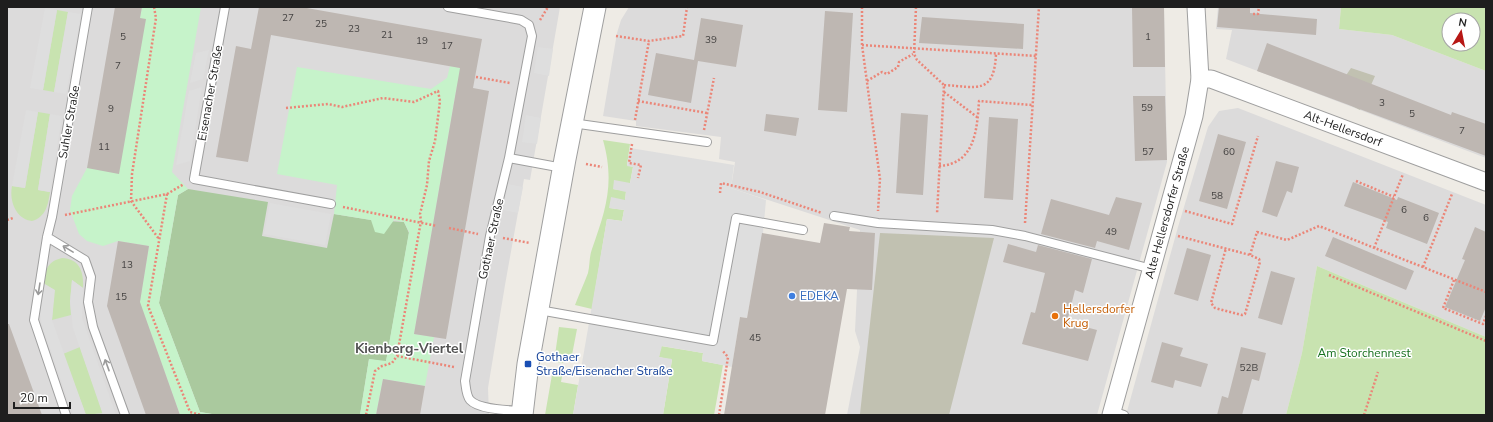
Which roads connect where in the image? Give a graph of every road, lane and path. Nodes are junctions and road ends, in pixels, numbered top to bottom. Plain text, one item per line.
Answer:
1 (88, 7) edge
2 (154, 7) edge
3 (225, 7) edge
4 (448, 7) edge
5 (595, 7) edge
6 (687, 7) edge
7 (862, 7) edge
8 (916, 7) edge
9 (1039, 7) edge
10 (1196, 7) edge
11 (1259, 7) edge
12 (1253, 14) dead end
13 (616, 36) dead end
14 (649, 41) junction
15 (862, 45) junction
16 (914, 49) junction
17 (914, 54) junction
18 (996, 54) junction
19 (1036, 56) junction
20 (476, 77) dead end
21 (714, 78) dead end
22 (1200, 79) junction
23 (867, 81) junction
24 (523, 85) junction
25 (944, 85) junction
26 (944, 92) junction
27 (638, 101) junction
28 (1032, 105) junction
29 (286, 108) dead end
30 (707, 113) junction
31 (978, 117) junction
32 (572, 123) junction
33 (634, 123) dead end
34 (704, 132) dead end
35 (1258, 136) dead end
36 (626, 141) dead end
37 (708, 142) dead end
38 (509, 158) junction
39 (586, 164) dead end
40 (939, 166) junction
41 (602, 167) dead end
42 (563, 168) junction
43 (1403, 174) dead end
44 (638, 178) dead end
45 (194, 179) junction
46 (1356, 181) dead end
47 (1486, 182) edge
48 (720, 193) dead end
49 (167, 194) junction
50 (1452, 194) dead end
51 (1394, 197) junction
52 (131, 201) junction
53 (331, 204) joint
54 (1181, 209) dead end
55 (71, 214) dead end
56 (834, 216) joint
57 (13, 218) dead end
58 (7, 220) edge
59 (421, 222) junction
60 (878, 223) junction
61 (437, 226) dead end
62 (937, 227) junction
63 (803, 230) dead end
64 (1174, 234) dead end
65 (47, 236) junction
66 (1025, 236) junction
67 (159, 239) junction
68 (1226, 248) junction
69 (1374, 248) junction
70 (1250, 255) junction
71 (1423, 267) junction
72 (1152, 269) junction
73 (1329, 275) dead end
74 (1454, 280) junction
75 (1486, 292) edge
76 (538, 310) junction
77 (1486, 316) edge
78 (713, 341) junction
79 (1486, 341) edge
80 (397, 356) junction
81 (467, 369) junction
82 (1378, 372) dead end
83 (522, 413) edge
84 (1116, 414) edge
85 (66, 415) edge
86 (125, 415) edge
87 (201, 415) edge
88 (366, 415) edge
89 (719, 415) edge
90 (1364, 415) edge

1 - 65 lane, Suhler Straße
2 - 52 path
3 - 45 lane, Eisenacher Straße
4 - 24 lane, Gothaer Straße
5 - 32 street, Gothaer Straße
6 - 14 path
7 - 15 path
8 - 16 path
9 - 19 path
10 - 22 street, Alte Hellersdorfer Straße
11 - 12 path
13 - 14 path
14 - 27 path
15 - 16 path
15 - 23 path
16 - 17 path
16 - 18 path
17 - 23 path
17 - 25 path
18 - 19 path
18 - 25 path
19 - 28 path
20 - 24 path
21 - 30 path
22 - 47 street, Alt-Hellersdorf
22 - 72 street, Alte Hellersdorfer Straße
23 - 60 path
24 - 38 lane, Gothaer Straße
25 - 26 path
26 - 31 path
26 - 40 path
27 - 30 path
27 - 33 path
28 - 31 path
28 - 66 path
29 - 59 path
30 - 34 path
31 - 40 path
32 - 37 lane
32 - 42 street, Gothaer Straße
35 - 54 path
36 - 44 path
38 - 42 lane
38 - 81 lane, Gothaer Straße
39 - 41 path
40 - 62 path
42 - 76 street, Gothaer Straße
43 - 51 path
45 - 49 path
45 - 53 lane
46 - 51 path
48 - 56 path
49 - 52 path
49 - 67 path
50 - 71 path
51 - 69 path
52 - 55 path
52 - 67 path
53 - 59 path
56 - 60 lane
57 - 58 path
59 - 61 path
59 - 80 path
60 - 62 lane
62 - 66 lane
63 - 78 lane
64 - 68 path
65 -> 85 lane, Suhler Straße
86 -> 65 lane
66 - 72 lane
67 - 87 path
68 - 70 path
68 - 70 path
69 - 70 path
69 - 71 path
71 - 74 path
72 - 84 street, Alte Hellersdorfer Straße
73 - 79 path
74 - 75 path
74 - 77 path
76 - 78 lane
76 - 83 street, Gothaer Straße
78 - 89 path
80 - 81 path
80 - 88 path
81 - 83 lane, Gothaer Straße
82 - 90 path

